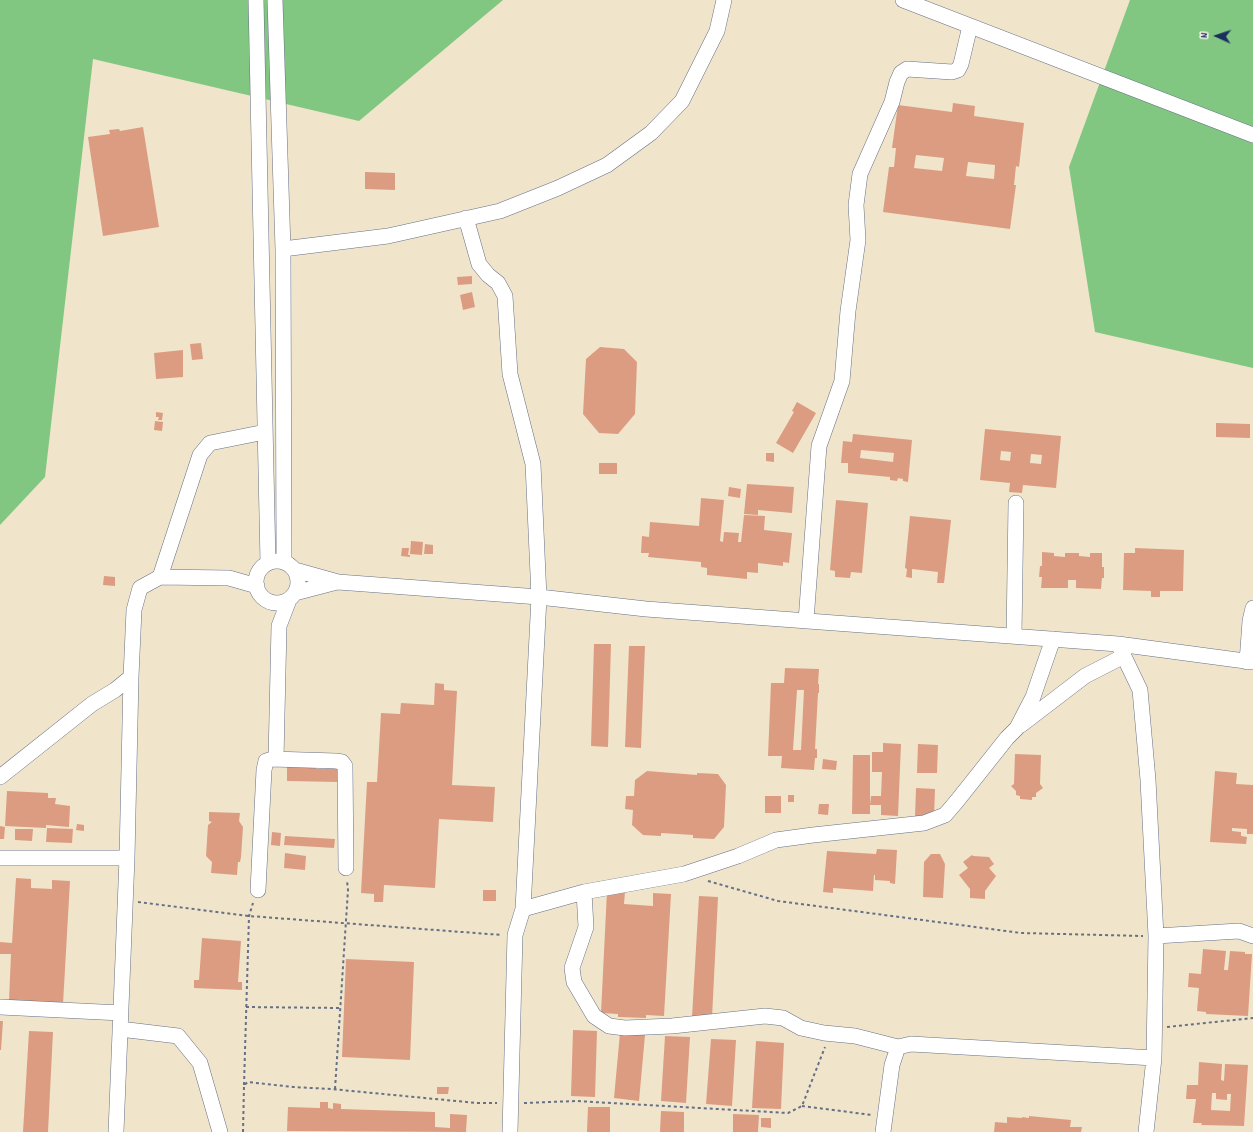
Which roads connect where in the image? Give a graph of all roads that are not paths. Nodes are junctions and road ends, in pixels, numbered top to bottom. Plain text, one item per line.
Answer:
1 (256, 0) edge
2 (275, 0) edge
3 (724, 0) edge
4 (903, 0) edge
5 (970, 26) junction
6 (1253, 135) edge
7 (466, 218) junction
8 (283, 248) junction
9 (265, 432) junction
10 (1016, 503) dead end
11 (264, 566) junction
12 (289, 566) junction
13 (160, 577) junction
14 (229, 578) junction
15 (338, 582) junction
16 (257, 586) junction
17 (292, 597) junction
18 (540, 597) junction
19 (269, 602) junction
20 (1253, 608) edge
21 (806, 621) junction
22 (279, 626) junction
23 (1014, 636) junction
24 (1251, 638) edge
25 (1053, 639) junction
26 (1121, 650) junction
27 (1250, 662) edge
28 (131, 678) junction
29 (1017, 728) junction
30 (276, 759) junction
31 (0, 777) edge
32 (0, 858) edge
33 (127, 858) junction
34 (346, 868) road end
35 (258, 890) road end
36 (584, 892) junction
37 (522, 909) junction
38 (1156, 936) junction
39 (1253, 936) edge
40 (0, 1007) edge
41 (121, 1013) junction
42 (120, 1029) junction
43 (898, 1046) junction
44 (1154, 1058) junction
45 (116, 1132) edge
46 (220, 1132) edge
47 (510, 1132) edge
48 (883, 1132) edge
49 (1146, 1132) edge

1 - 9 lane
2 - 8 lane
3 - 7 lane
4 - 5 lane
5 - 6 lane
5 - 21 lane
7 - 8 lane
7 - 18 lane
8 - 12 lane
9 - 11 lane
9 - 13 lane
10 - 23 lane
11 - 12 lane
11 - 14 lane
11 - 16 lane
12 - 15 lane
12 - 17 lane
13 - 14 lane
13 - 28 lane
14 - 16 lane
15 - 17 lane
15 - 18 lane
16 - 19 lane
17 - 19 lane
17 - 22 lane
18 - 21 lane
18 - 37 lane
19 - 22 lane
20 - 24 lane
21 - 23 lane
22 - 30 lane
23 - 25 lane
24 - 27 lane
25 - 26 lane
25 - 29 lane
26 - 27 lane
26 - 29 lane
26 - 38 lane
28 - 31 lane
28 - 33 lane
29 - 36 lane
30 - 34 lane
30 - 35 lane
32 - 33 lane
33 - 41 lane
36 - 37 lane
36 - 43 lane
37 - 47 lane
38 - 39 lane
38 - 44 lane
40 - 41 lane
41 - 42 lane
42 - 45 lane
42 - 46 lane
43 - 44 lane
43 - 48 lane
44 - 49 lane

